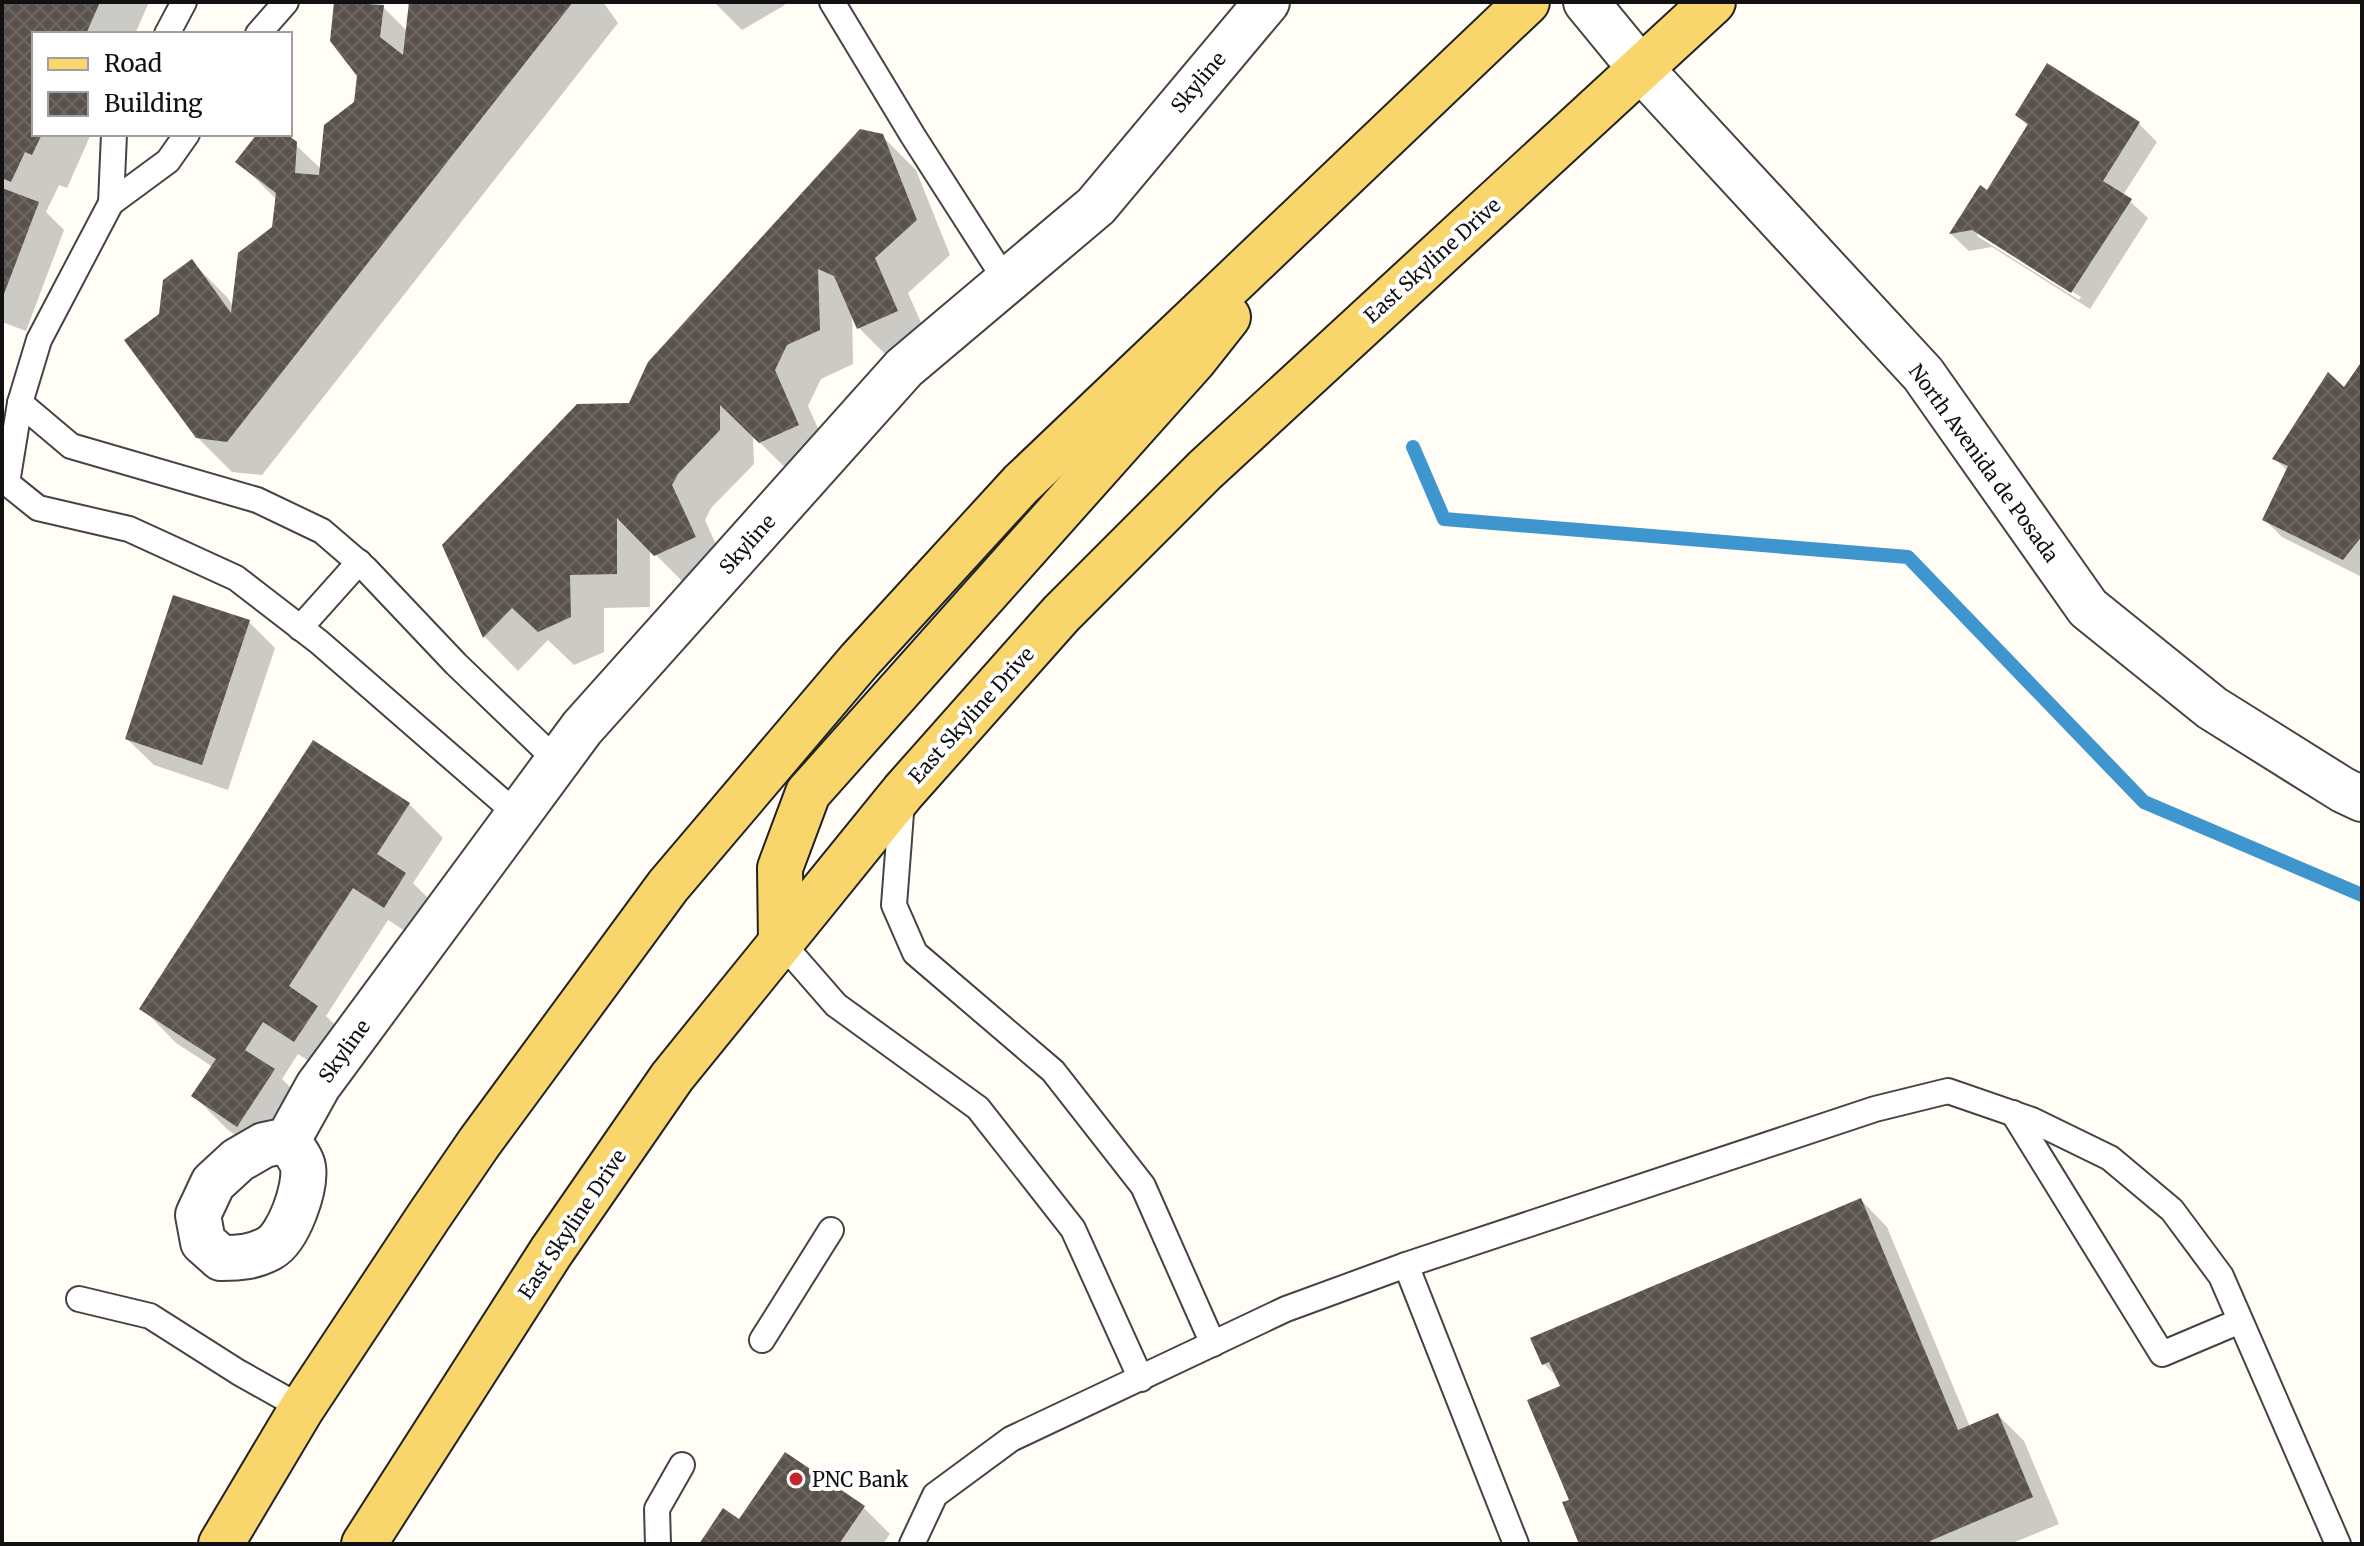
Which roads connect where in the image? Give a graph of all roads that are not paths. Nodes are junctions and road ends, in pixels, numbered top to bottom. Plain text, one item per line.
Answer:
1 (184, 2) edge
2 (286, 2) edge
3 (832, 2) edge
4 (1267, 2) edge
5 (1527, 2) edge
6 (1586, 2) edge
7 (1713, 2) edge
8 (168, 32) edge
9 (260, 32) edge
10 (1641, 69) junction
11 (114, 136) edge
12 (186, 136) edge
13 (1326, 193) junction
14 (111, 203) junction
15 (1006, 281) junction
16 (20, 403) junction
17 (359, 562) junction
18 (300, 628) junction
19 (557, 761) junction
20 (903, 792) junction
21 (2362, 799) edge
22 (518, 815) junction
23 (781, 942) junction
24 (2013, 1113) junction
25 (288, 1140) dead end
26 (831, 1230) dead end
27 (1406, 1265) junction
28 (79, 1299) dead end
29 (2240, 1321) junction
30 (762, 1340) dead end
31 (1213, 1344) junction
32 (1141, 1379) junction
33 (302, 1408) junction
34 (682, 1465) dead end
35 (221, 1544) edge
36 (364, 1544) edge
37 (658, 1544) edge
38 (912, 1544) edge
39 (1516, 1544) edge
40 (2338, 1544) edge

1 - 8 lane
2 - 9 lane
3 - 15 lane
4 - 15 street, Skyline
5 - 13 main road
6 - 10 street, North Avenida de Posada
7 - 10 main road, East Skyline Drive
10 - 20 main road, East Skyline Drive
10 - 21 street, North Avenida de Posada
11 - 14 lane
12 - 14 lane
13 - 23 main road
13 - 33 main road
14 - 16 lane
15 - 19 street, Skyline
16 - 17 lane
16 - 18 lane
17 - 18 lane
17 - 19 lane
18 - 22 lane
19 - 22 street, Skyline
20 - 23 main road, East Skyline Drive
20 - 31 lane
22 - 25 street, Skyline
23 - 32 lane
23 - 36 main road, East Skyline Drive
24 - 27 lane
24 - 29 lane
24 - 29 lane
26 - 30 lane
27 - 31 lane
27 - 39 lane
28 - 33 lane
29 - 40 lane
31 - 32 lane
32 - 38 lane
33 - 35 main road
34 - 37 lane

